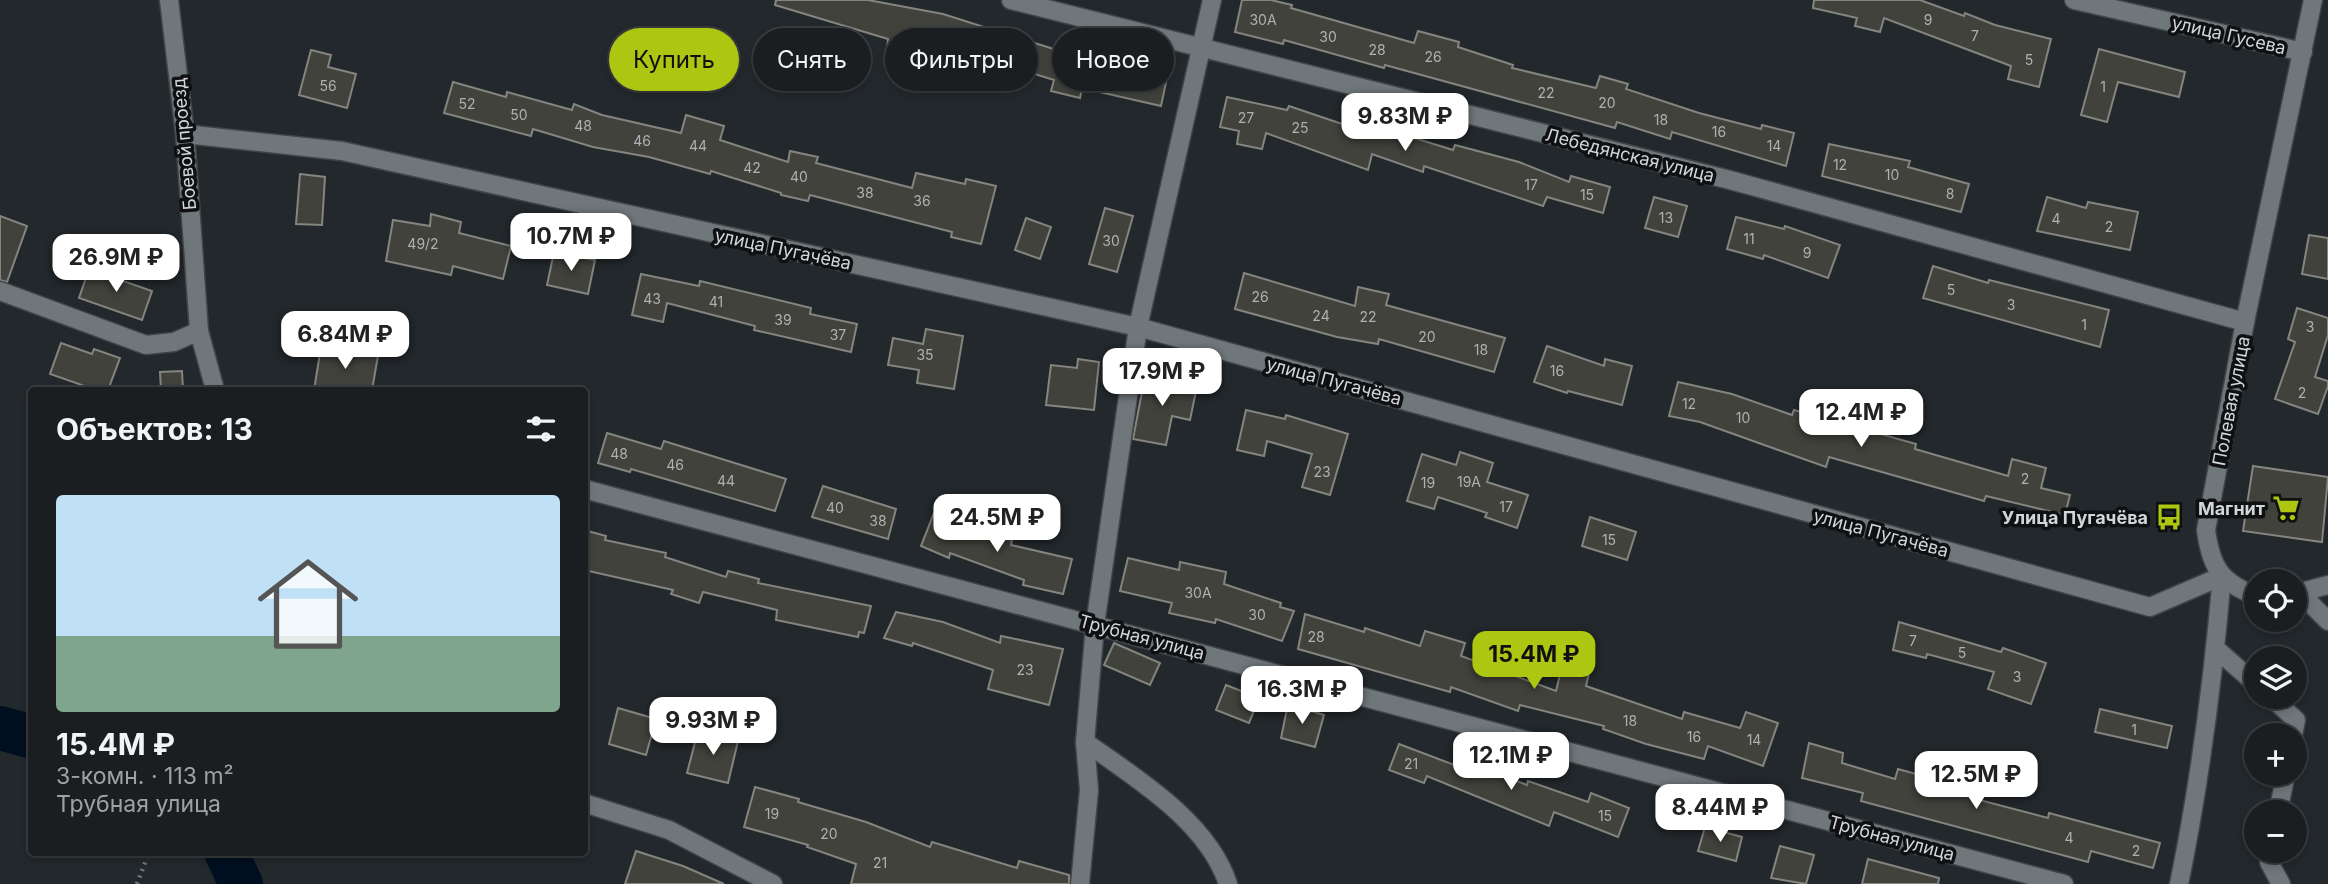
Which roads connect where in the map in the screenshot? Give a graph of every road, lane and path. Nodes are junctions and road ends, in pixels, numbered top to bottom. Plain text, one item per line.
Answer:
1 (169, 0) edge
2 (1011, 0) edge
3 (1212, 0) edge
4 (2074, 0) edge
5 (2312, 0) edge
6 (1201, 47) junction
7 (2303, 52) junction
8 (185, 134) junction
9 (0, 291) edge
10 (2245, 323) junction
11 (1138, 327) junction
12 (199, 331) junction
13 (214, 387) edge
14 (588, 490) edge
15 (2222, 576) junction
16 (2328, 585) edge
17 (2244, 589) edge
18 (2307, 591) edge
19 (2307, 603) edge
20 (2328, 621) edge
21 (1095, 625) junction
22 (2216, 649) junction
23 (2244, 674) edge
24 (2284, 709) edge
25 (2295, 723) edge
26 (1085, 742) junction
27 (588, 804) edge
28 (148, 856) edge
29 (2270, 863) edge
30 (137, 884) edge
31 (772, 884) edge
32 (1080, 884) edge
33 (1228, 884) edge
34 (2064, 884) edge
35 (2179, 884) edge
36 (2281, 884) edge

1 - 8 street, Боевой проезд
2 - 6 street, Лебедянская улица
3 - 6 street
4 - 7 street, улица Гусева
5 - 7 street, Полевая улица
6 - 10 street, Лебедянская улица
6 - 11 street
7 - 10 street, Полевая улица
8 - 11 street, улица Пугачёва
8 - 12 street, Боевой проезд
9 - 12 street
10 - 15 street, Полевая улица
11 - 15 street, улица Пугачёва
11 - 21 street
12 - 13 street, Боевой проезд
14 - 21 street, Трубная улица
15 - 17 street
15 - 22 street, Полевая улица
16 - 18 street
19 - 20 street
21 - 26 street
21 - 34 street, Трубная улица
22 - 23 street
22 - 35 street, Полевая улица
24 - 25 street
26 - 32 street
26 - 33 street
27 - 31 street
28 - 30 path
29 - 36 street

